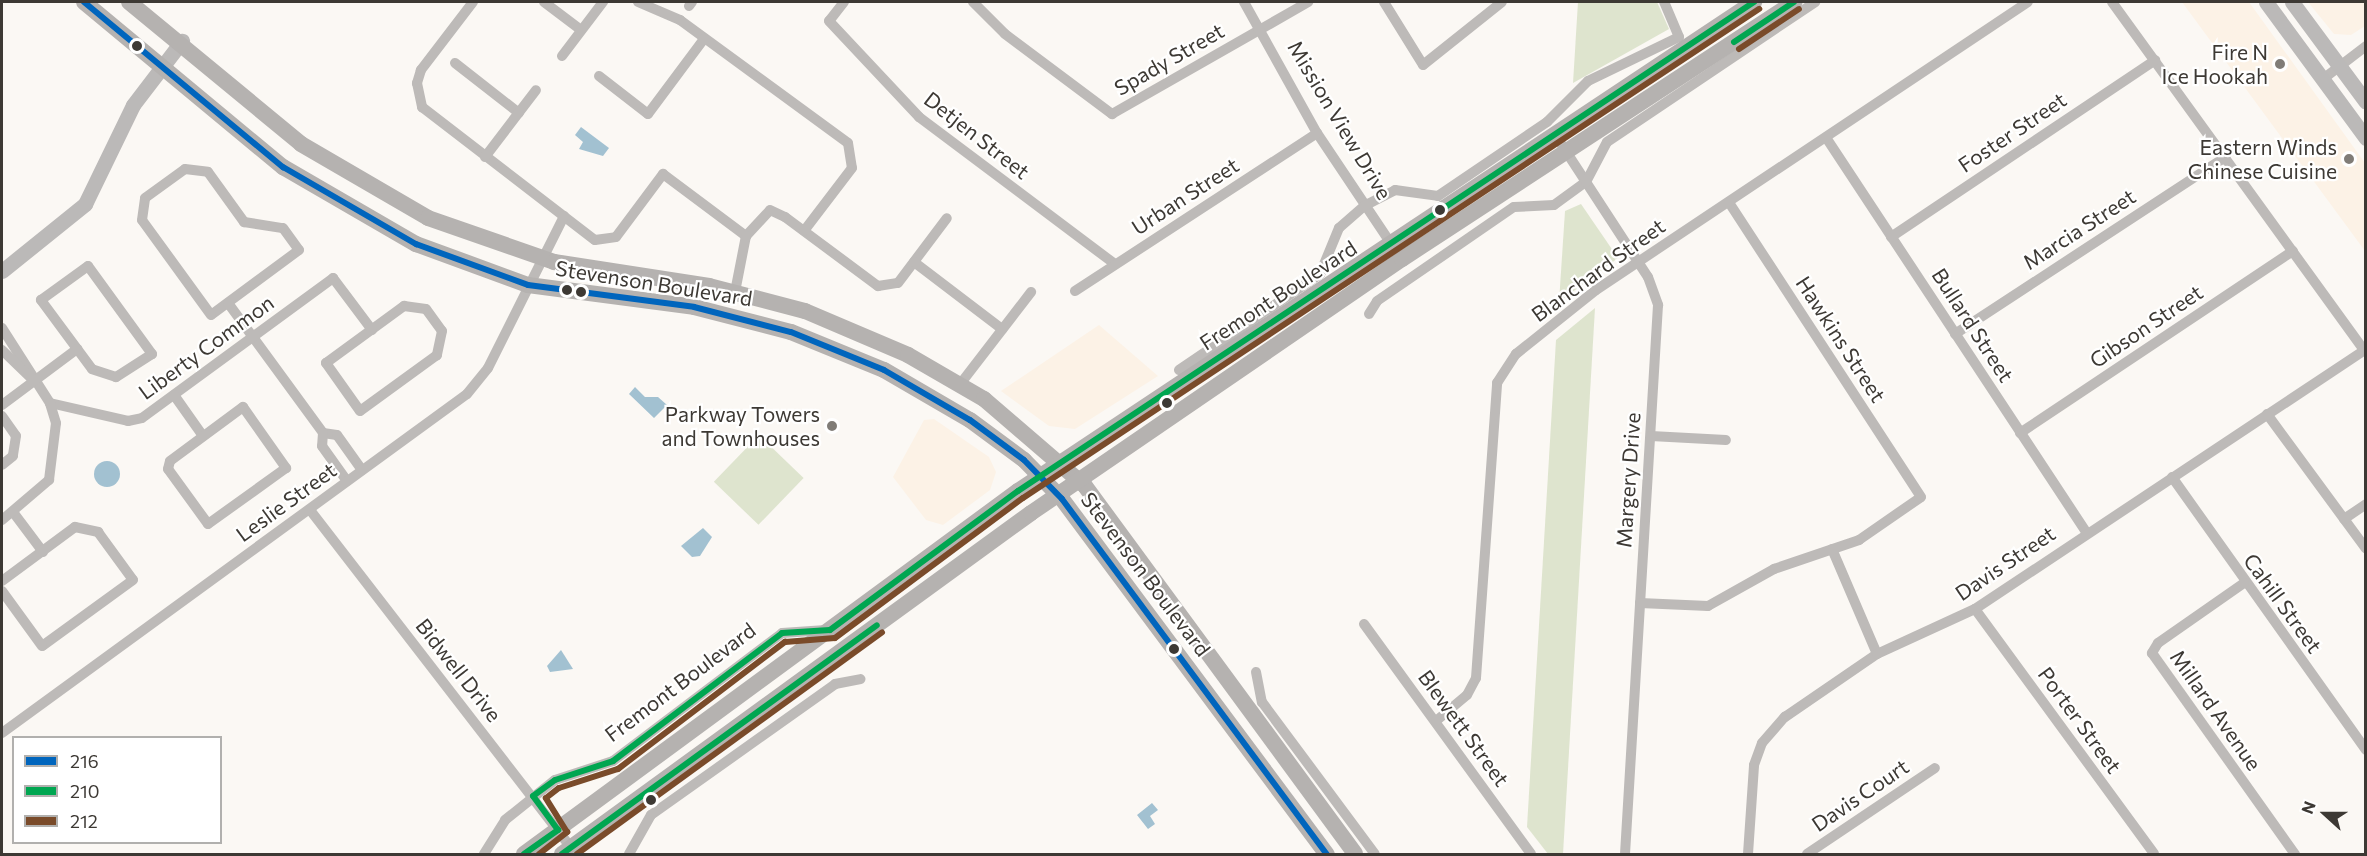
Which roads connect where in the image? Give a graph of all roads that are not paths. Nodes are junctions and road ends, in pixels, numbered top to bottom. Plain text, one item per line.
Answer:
1 (84, 2) edge
2 (129, 2) edge
3 (473, 2) edge
4 (544, 2) edge
5 (603, 2) edge
6 (638, 2) edge
7 (844, 2) edge
8 (973, 2) edge
9 (1244, 2) edge
10 (1308, 2) edge
11 (1384, 2) edge
12 (1502, 2) edge
13 (1664, 2) edge
14 (1754, 2) edge
15 (1794, 2) edge
16 (1815, 2) edge
17 (2028, 2) edge
18 (2112, 2) edge
19 (2266, 2) edge
20 (2292, 2) edge
21 (582, 30) junction
22 (1260, 30) junction
23 (704, 39) junction
24 (182, 42) junction
25 (2366, 46) edge
26 (562, 56) dead end
27 (2155, 60) junction
28 (454, 63) dead end
29 (164, 64) junction
30 (2340, 66) junction
31 (599, 76) dead end
32 (2323, 79) junction
33 (536, 90) dead end
34 (2366, 102) edge
35 (519, 113) junction
36 (1317, 133) junction
37 (1556, 136) junction
38 (2366, 138) edge
39 (1827, 139) junction
40 (1567, 153) junction
41 (485, 157) junction
42 (2225, 157) junction
43 (1586, 182) junction
44 (1729, 202) junction
45 (1364, 206) junction
46 (564, 216) junction
47 (947, 218) dead end
48 (804, 231) junction
49 (746, 236) junction
50 (1891, 237) junction
51 (1392, 245) junction
52 (2293, 251) junction
53 (540, 258) junction
54 (1402, 259) junction
55 (914, 262) junction
56 (1638, 262) junction
57 (1115, 264) junction
58 (2, 271) edge
59 (528, 285) junction
60 (1031, 291) dead end
61 (1075, 291) dead end
62 (735, 292) junction
63 (228, 303) junction
64 (1369, 314) dead end
65 (2, 328) edge
66 (1002, 329) junction
67 (372, 330) junction
68 (1955, 334) junction
69 (253, 337) junction
70 (11, 341) junction
71 (2, 349) edge
72 (77, 349) junction
73 (2365, 350) edge
74 (1179, 370) dead end
75 (34, 381) junction
76 (960, 383) junction
77 (174, 395) junction
78 (50, 403) junction
79 (2, 405) edge
80 (2267, 414) junction
81 (2, 416) edge
82 (323, 433) junction
83 (2020, 433) junction
84 (203, 436) junction
85 (1651, 436) junction
86 (1726, 440) dead end
87 (1062, 462) junction
88 (2, 465) edge
89 (362, 470) junction
90 (1040, 476) junction
91 (2172, 477) junction
92 (1080, 480) junction
93 (347, 481) junction
94 (1058, 494) junction
95 (2366, 504) edge
96 (310, 510) junction
97 (13, 512) junction
98 (2344, 519) junction
99 (2, 520) edge
100 (2086, 532) junction
101 (1832, 549) junction
102 (2366, 549) edge
103 (43, 552) junction
104 (2, 581) edge
105 (2244, 583) junction
106 (2, 591) edge
107 (1640, 603) junction
108 (1975, 609) junction
109 (1364, 624) dead end
110 (830, 630) junction
111 (1877, 654) junction
112 (1256, 672) dead end
113 (861, 679) dead end
114 (1436, 721) junction
115 (2, 733) edge
116 (2366, 750) edge
117 (1935, 768) dead end
118 (533, 796) junction
119 (558, 830) junction
120 (570, 852) edge
121 (484, 855) edge
122 (524, 855) edge
123 (629, 855) edge
124 (1327, 855) edge
125 (1355, 855) edge
126 (1375, 855) edge
127 (1532, 855) edge
128 (1625, 855) edge
129 (1748, 855) edge
130 (1807, 855) edge
131 (2154, 855) edge
132 (2295, 855) edge

1 - 29 main road, Stevenson Boulevard
2 - 24 main road, Stevenson Boulevard
3 - 41 street
4 - 21 street
5 - 21 street
6 - 23 street
7 - 57 street, Detjen Street
8 - 22 street, Spady Street
9 - 22 street, Mission View Drive
10 - 22 street, Spady Street
11 - 12 street
13 - 45 street, Fremont Boulevard
14 - 37 main road, Fremont Boulevard
15 - 40 main road, Fremont Boulevard
16 - 43 street
17 - 39 street, Blanchard Street
18 - 27 street
19 - 32 street
20 - 30 street
21 - 26 street
22 - 36 street, Mission View Drive
23 - 31 street
23 - 48 street
24 - 29 street
24 - 53 main road, Stevenson Boulevard
25 - 30 street
27 - 42 street
27 - 50 street, Foster Street
28 - 35 street
29 - 58 street
29 - 59 main road, Stevenson Boulevard
30 - 32 street
30 - 34 street
32 - 38 street
33 - 35 street
35 - 41 street
36 - 45 street, Mission View Drive
36 - 57 street, Urban Street
37 - 40 street, Margery Drive
37 - 51 main road, Fremont Boulevard
39 - 44 street, Blanchard Street
39 - 50 street, Bullard Street
40 - 43 street, Margery Drive
40 - 54 main road, Fremont Boulevard
41 - 46 street
42 - 52 street
42 - 68 street, Marcia Street
43 - 56 street, Margery Drive
43 - 64 street
44 - 56 street, Blanchard Street
44 - 101 street, Hawkins Street
45 - 51 street, Mission View Drive
45 - 74 street, Fremont Boulevard
46 - 49 street
46 - 53 street, Leslie Street
47 - 55 street
48 - 49 street
48 - 55 street
49 - 62 street
50 - 68 street, Bullard Street
51 - 54 main road, Mission View Drive
51 - 87 main road, Fremont Boulevard
52 - 73 street
52 - 83 street, Gibson Street
53 - 59 street, Leslie Street
53 - 62 main road, Stevenson Boulevard
54 - 92 main road, Fremont Boulevard
55 - 66 street
56 - 85 street, Margery Drive
56 - 114 street, Blanchard Street
57 - 61 street, Urban Street
59 - 89 street, Leslie Street
59 - 90 main road, Stevenson Boulevard
60 - 66 street
62 - 76 main road, Stevenson Boulevard
63 - 63 street
63 - 69 street
65 - 70 street
66 - 76 street
67 - 67 street
67 - 69 street, Liberty Common
68 - 83 street, Bullard Street
69 - 77 street, Liberty Common
69 - 82 street
70 - 71 street
70 - 75 street
71 - 75 street
72 - 72 street
72 - 75 street
73 - 80 street, Davis Street
75 - 78 street
75 - 79 street
76 - 87 main road, Stevenson Boulevard
77 - 78 street, Liberty Common
77 - 84 street
78 - 97 street
80 - 91 street, Davis Street
80 - 98 street
81 - 88 street
82 - 89 street
82 - 93 street
83 - 100 street, Bullard Street
84 - 84 street
85 - 86 street
85 - 107 street, Margery Drive
87 - 90 main road, Fremont Boulevard
87 - 92 main road, Stevenson Boulevard
89 - 93 street, Leslie Street
90 - 94 main road, Stevenson Boulevard
90 - 110 main road, Fremont Boulevard
91 - 100 street, Davis Street
91 - 105 street, Cahill Street
92 - 94 main road, Fremont Boulevard
92 - 125 main road, Stevenson Boulevard
93 - 96 street, Leslie Street
94 - 120 main road, Fremont Boulevard
94 - 124 main road, Stevenson Boulevard
95 - 98 street
96 - 115 street, Leslie Street
96 - 118 street, Bidwell Drive
97 - 99 street
97 - 103 street
98 - 102 street
100 - 108 street, Davis Street
101 - 107 street
101 - 111 street
103 - 104 street
103 - 106 street
105 - 116 street, Cahill Street
105 - 132 street, Millard Avenue
107 - 128 street, Margery Drive
108 - 111 street, Davis Street
108 - 131 street, Porter Street
109 - 114 street, Blewett Street
110 - 118 street, Fremont Boulevard
110 - 119 main road, Fremont Boulevard
111 - 129 street, Davis Street
112 - 126 street
113 - 123 street
114 - 127 street, Blewett Street
117 - 130 street, Davis Court
118 - 119 street, Bidwell Drive
118 - 121 street, Fremont Boulevard
119 - 120 street, Bidwell Drive
119 - 122 main road, Fremont Boulevard

